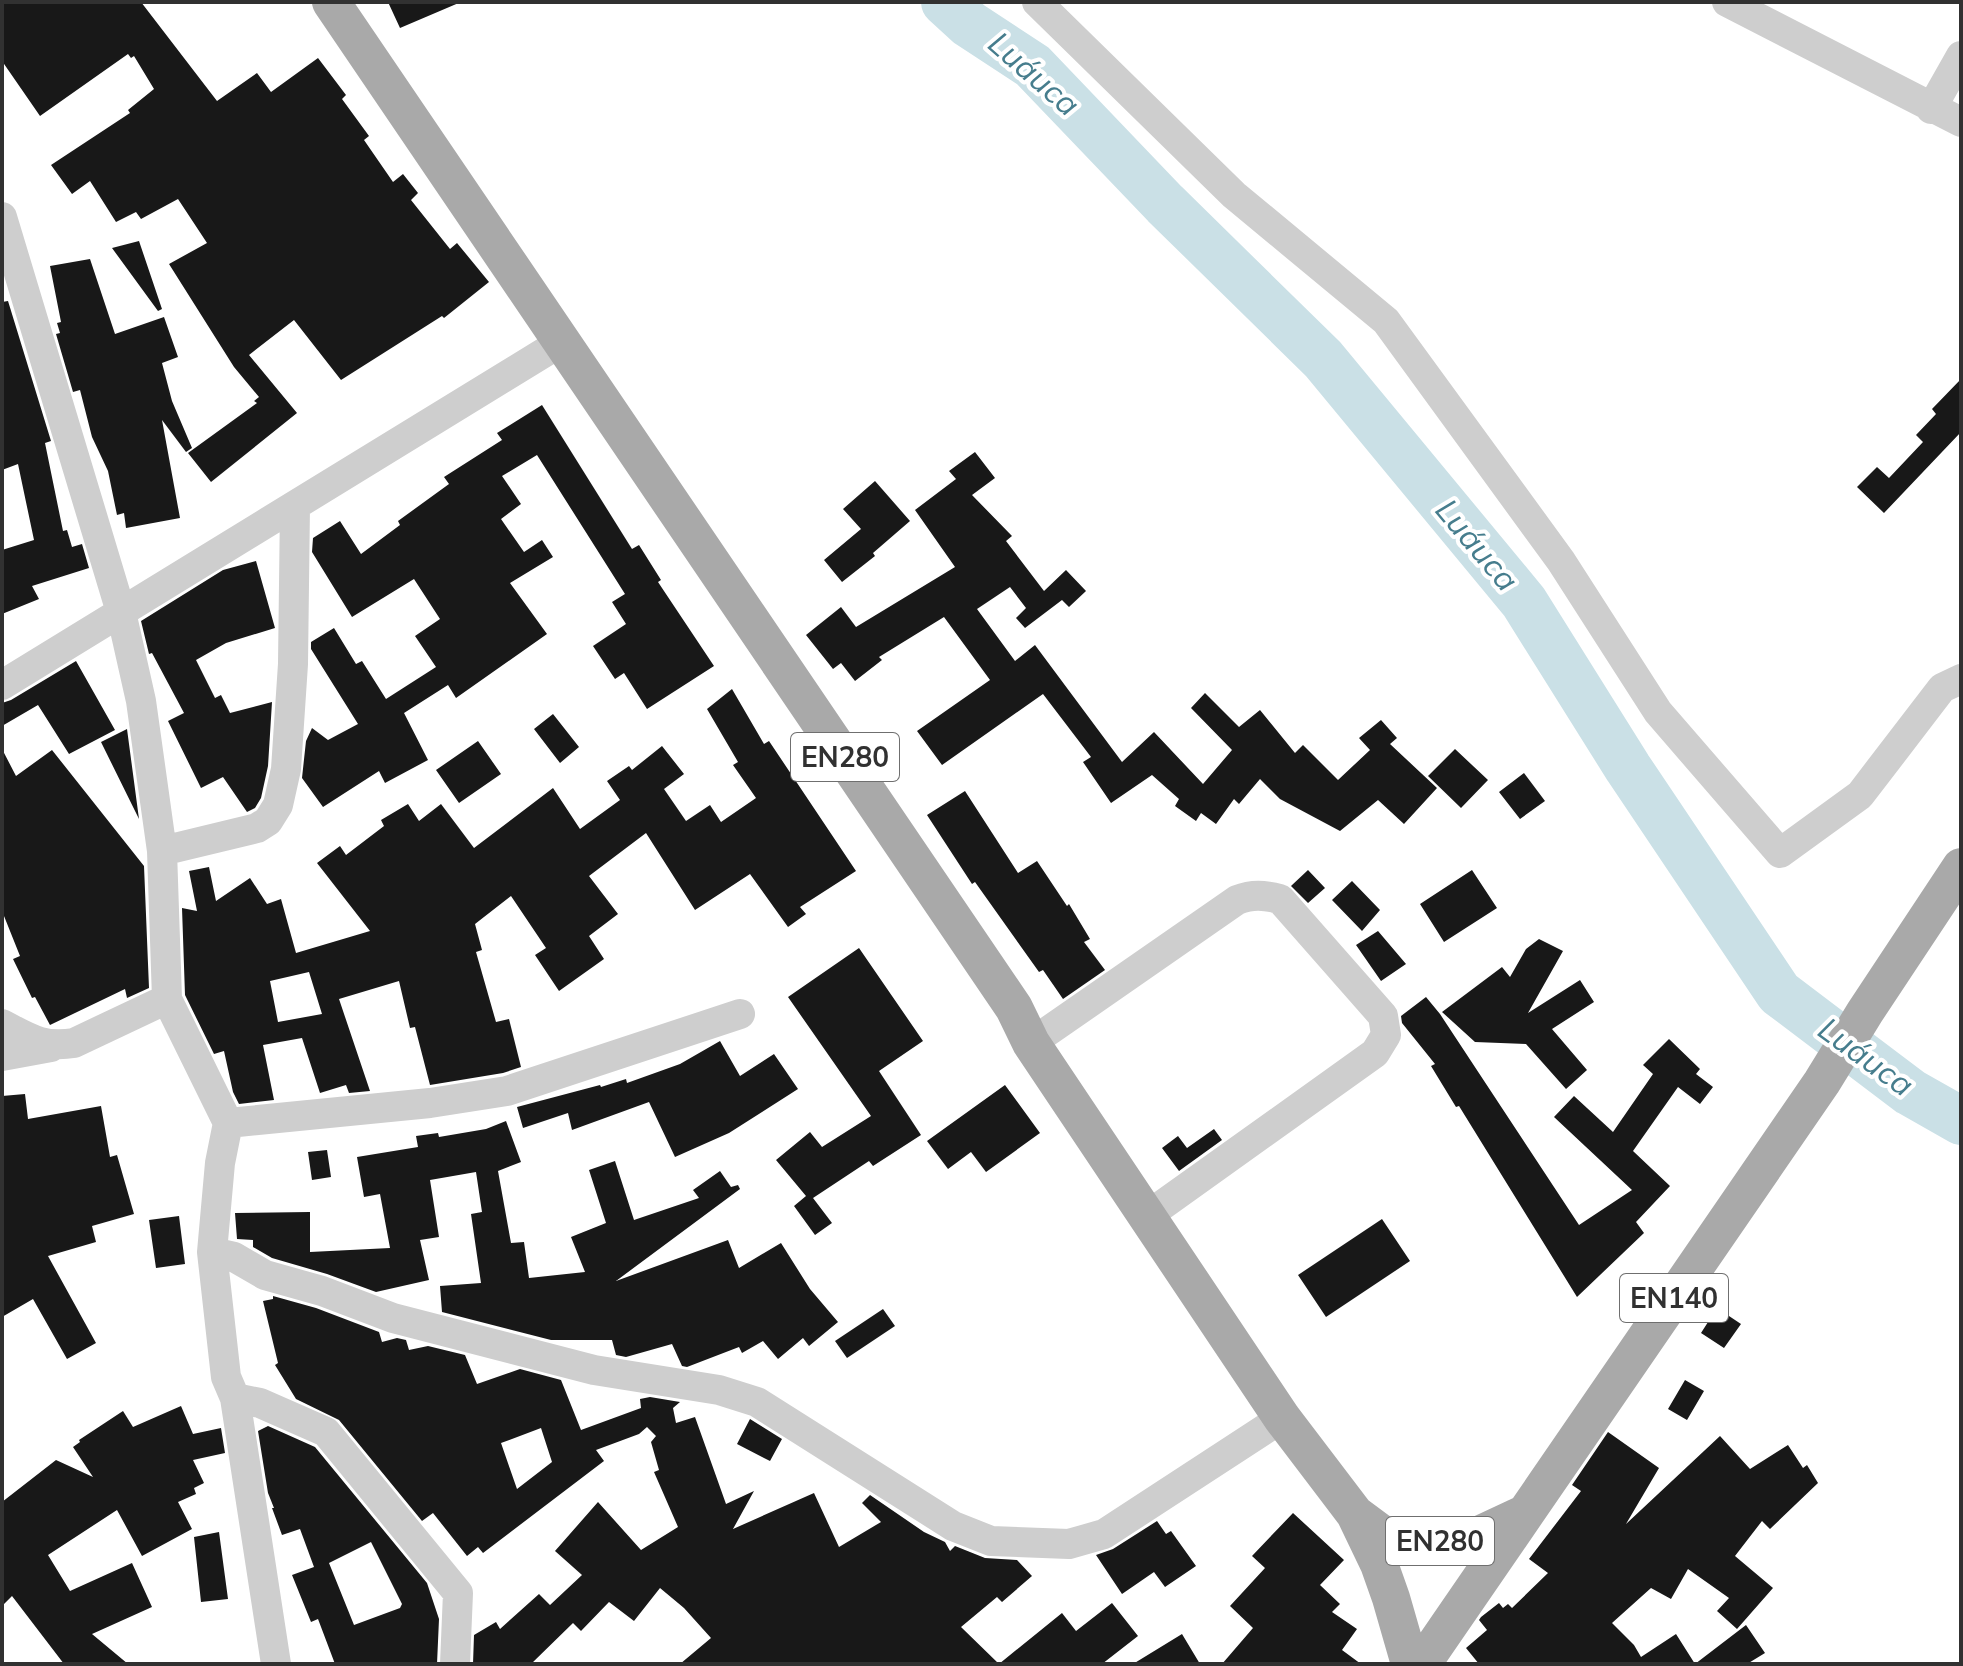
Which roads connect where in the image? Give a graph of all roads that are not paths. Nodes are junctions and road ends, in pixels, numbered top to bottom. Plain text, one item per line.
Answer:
1 (331, 2) edge
2 (1037, 2) edge
3 (1727, 2) edge
4 (1961, 56) edge
5 (1931, 109) junction
6 (1961, 122) edge
7 (2, 217) edge
8 (563, 341) junction
9 (295, 506) junction
10 (121, 612) junction
11 (1961, 679) edge
12 (2, 685) edge
13 (162, 851) junction
14 (1961, 867) edge
15 (167, 999) junction
16 (740, 1014) dead end
17 (2, 1024) edge
18 (1031, 1043) junction
19 (57, 1046) junction
20 (2, 1056) edge
21 (228, 1123) junction
22 (1147, 1216) junction
23 (212, 1252) junction
24 (235, 1398) junction
25 (1282, 1418) junction
26 (1526, 1513) junction
27 (1355, 1514) junction
28 (276, 1664) edge
29 (455, 1664) edge
30 (1410, 1664) edge
31 (1422, 1664) edge

1 - 8 main road, EN280
2 - 11 street
3 - 5 street
4 - 5 street
5 - 6 street
7 - 10 street
8 - 9 street
8 - 18 main road, EN280
9 - 10 street
9 - 13 street
10 - 12 street
10 - 13 street
13 - 15 street
14 - 26 main road, EN140
15 - 19 street
15 - 21 street
16 - 21 street
17 - 19 street
18 - 22 main road, EN280
18 - 22 street
19 - 20 street
21 - 23 street
22 - 25 main road, EN280
23 - 24 street
23 - 25 street
24 - 28 street
24 - 29 street
25 - 27 main road, EN280
26 - 27 main road, EN280
26 - 31 main road, EN140
27 - 30 main road, EN280

